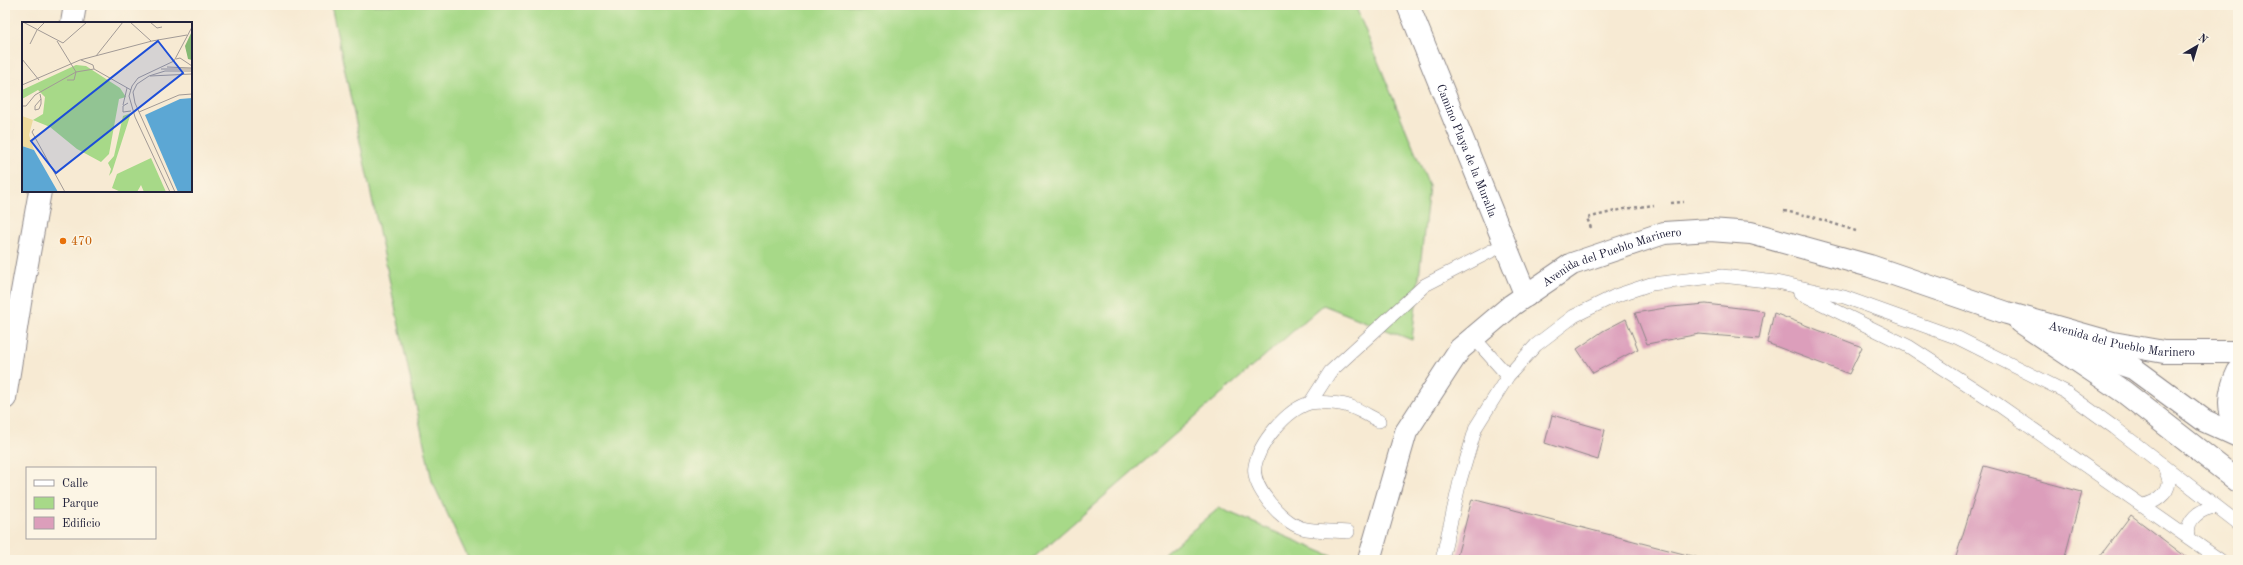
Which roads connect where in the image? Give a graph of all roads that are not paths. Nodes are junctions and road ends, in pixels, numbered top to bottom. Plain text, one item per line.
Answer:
1 (75, 5) edge
2 (1408, 5) edge
3 (72, 22) edge
4 (40, 192) edge
5 (1505, 244) junction
6 (1776, 282) junction
7 (1526, 296) junction
8 (2008, 313) junction
9 (1474, 338) junction
10 (2052, 343) junction
11 (2238, 352) edge
12 (2238, 372) edge
13 (1508, 376) junction
14 (5, 398) edge
15 (1310, 404) junction
16 (1379, 421) dead end
17 (2238, 431) edge
18 (2238, 436) edge
19 (2164, 466) junction
20 (2238, 481) edge
21 (2143, 506) junction
22 (2217, 506) junction
23 (2238, 523) edge
24 (1348, 532) dead end
25 (2190, 539) junction
26 (1369, 560) edge
27 (1442, 560) edge
28 (2220, 560) edge

1 - 3 street
2 - 5 street, Camino Playa de la Muralla
4 - 14 street
5 - 7 street, Camino Playa de la Muralla
5 - 15 lane
6 - 13 lane
6 - 19 lane
6 - 21 lane
7 - 8 street, Avenida del Pueblo Marinero
7 - 9 street, Avenida del Pueblo Marinero
8 - 10 street, Avenida del Pueblo Marinero
8 - 11 street, Avenida del Pueblo Marinero
9 - 13 lane
9 - 26 street, Avenida del Pueblo Marinero
10 - 18 street, Avenida del Pueblo Marinero
10 - 20 street, Avenida del Pueblo Marinero
12 - 17 street
13 - 27 lane
15 - 16 lane
15 - 24 lane
19 - 21 lane
19 - 22 lane
21 - 25 lane
22 - 23 lane
22 - 25 lane
25 - 28 lane

